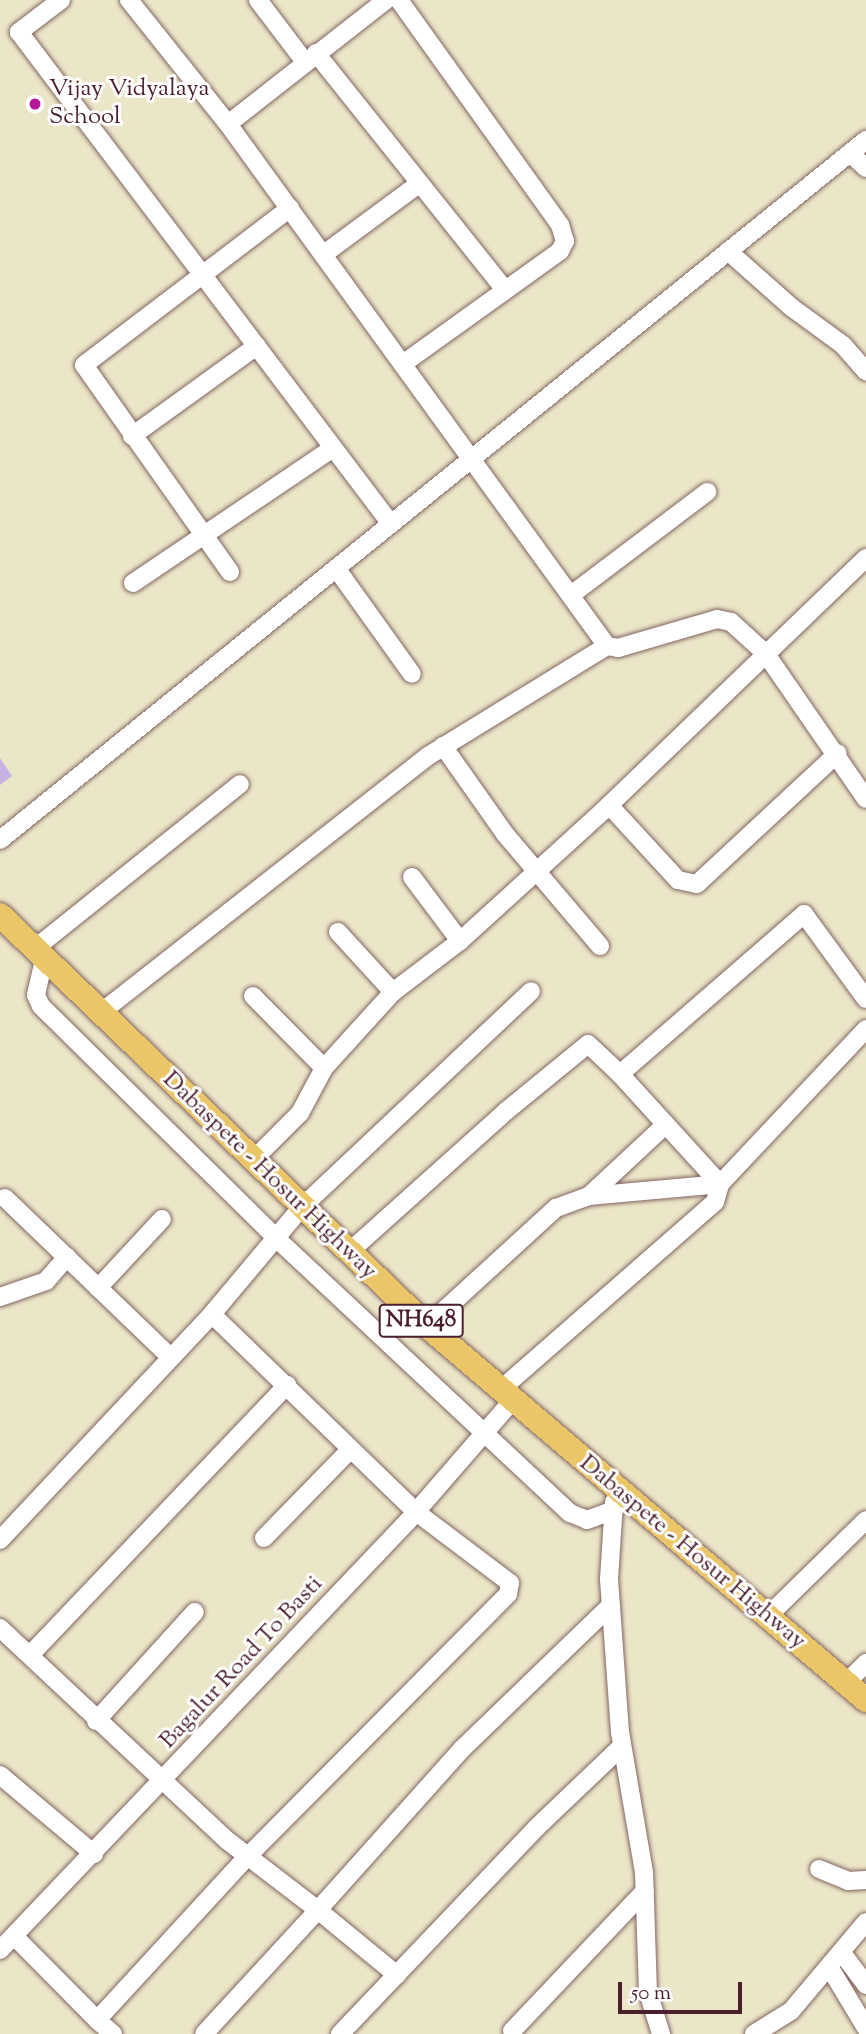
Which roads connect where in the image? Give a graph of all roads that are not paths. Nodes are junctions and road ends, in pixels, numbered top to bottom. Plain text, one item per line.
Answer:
1 (61, 0) edge
2 (129, 0) edge
3 (258, 0) edge
4 (386, 0) edge
5 (399, 0) edge
6 (310, 57) junction
7 (228, 124) junction
8 (866, 140) edge
9 (850, 153) junction
10 (866, 168) edge
11 (420, 183) junction
12 (290, 208) junction
13 (729, 251) junction
14 (324, 254) junction
15 (204, 273) junction
16 (505, 290) junction
17 (257, 346) junction
18 (404, 363) junction
19 (866, 371) edge
20 (132, 436) junction
21 (332, 450) junction
22 (473, 458) junction
23 (707, 492) dead end
24 (391, 524) junction
25 (204, 537) junction
26 (866, 558) edge
27 (336, 568) junction
28 (230, 572) dead end
29 (133, 583) dead end
30 (571, 595) junction
31 (607, 646) junction
32 (766, 654) junction
33 (412, 674) dead end
34 (443, 746) junction
35 (838, 753) junction
36 (240, 784) dead end
37 (866, 799) edge
38 (609, 805) junction
39 (0, 840) edge
40 (538, 870) junction
41 (412, 877) dead end
42 (0, 915) edge
43 (338, 932) dead end
44 (460, 941) junction
45 (600, 946) dead end
46 (38, 955) junction
47 (531, 991) dead end
48 (393, 992) junction
49 (253, 996) dead end
50 (866, 999) edge
51 (99, 1014) junction
52 (866, 1029) edge
53 (324, 1068) junction
54 (620, 1074) junction
55 (664, 1126) junction
56 (252, 1161) junction
57 (720, 1184) junction
58 (589, 1196) junction
59 (5, 1198) dead end
60 (302, 1208) junction
61 (162, 1219) dead end
62 (276, 1238) junction
63 (348, 1253) junction
64 (67, 1257) junction
65 (98, 1288) junction
66 (0, 1297) edge
67 (212, 1314) junction
68 (427, 1326) junction
69 (170, 1357) junction
70 (287, 1385) junction
71 (505, 1396) junction
72 (483, 1434) junction
73 (350, 1450) junction
74 (614, 1499) junction
75 (416, 1512) junction
76 (866, 1520) edge
77 (264, 1538) dead end
78 (0, 1540) edge
79 (611, 1605) junction
80 (195, 1612) dead end
81 (768, 1616) junction
82 (0, 1629) edge
83 (30, 1655) junction
84 (866, 1663) edge
85 (845, 1684) junction
86 (866, 1700) edge
87 (96, 1721) junction
88 (622, 1746) junction
89 (0, 1775) edge
90 (163, 1782) junction
91 (94, 1854) junction
92 (248, 1856) junction
93 (819, 1869) dead end
94 (866, 1880) edge
95 (645, 1891) junction
96 (318, 1910) junction
97 (866, 1922) edge
98 (15, 1937) junction
99 (0, 1950) edge
100 (842, 1953) junction
101 (831, 1968) junction
102 (397, 1975) junction
103 (866, 1985) edge
104 (97, 2020) junction
105 (866, 2028) edge
106 (512, 2031) dead end
107 (113, 2034) edge
108 (204, 2034) edge
109 (340, 2034) edge
110 (661, 2034) edge
111 (754, 2034) edge

1 - 15 street
2 - 7 street
3 - 6 street
4 - 6 street
5 - 16 street
6 - 7 street
6 - 11 street
7 - 12 street
8 - 9 street
9 - 10 street
9 - 13 street
11 - 14 street
11 - 16 street
12 - 14 street
12 - 15 street
13 - 19 street
13 - 22 street
14 - 18 street
15 - 17 street
15 - 20 street
16 - 18 street
17 - 20 street
17 - 21 street
18 - 22 street
20 - 25 street
21 - 24 street
21 - 25 street
22 - 24 street
22 - 30 street
23 - 30 street
24 - 27 street
25 - 28 street
25 - 29 street
26 - 32 street
27 - 33 street
27 - 39 street
30 - 31 street
31 - 32 street
31 - 34 street
32 - 35 street
32 - 38 street
34 - 40 street
34 - 51 street
35 - 37 street
35 - 38 street
36 - 46 street
38 - 40 street
40 - 44 street
40 - 45 street
41 - 44 street
42 - 46 highway, Dabaspete - Hosur Highway / NH648
43 - 48 street
44 - 48 street
46 - 51 highway, Dabaspete - Hosur Highway / NH648
46 - 62 street
47 - 60 street
48 - 53 street
49 - 53 street
50 - 54 street
51 - 56 highway, Dabaspete - Hosur Highway / NH648
52 - 57 street, Bagalur Road To Basti
53 - 56 street
54 - 55 street
54 - 63 street
55 - 57 street
55 - 58 street
56 - 60 highway, Dabaspete - Hosur Highway / NH648
57 - 58 street
57 - 71 street, Bagalur Road To Basti
58 - 68 street
59 - 64 street
60 - 62 street
60 - 63 highway, Dabaspete - Hosur Highway / NH648
61 - 65 street
62 - 67 street
62 - 72 street
63 - 68 highway, Dabaspete - Hosur Highway / NH648
64 - 65 street
64 - 66 street
65 - 69 street
67 - 69 street
67 - 70 street
68 - 71 highway, Dabaspete - Hosur Highway / NH648
69 - 78 street
70 - 73 street
70 - 83 street
71 - 72 street, Bagalur Road To Basti
71 - 74 highway, Dabaspete - Hosur Highway / NH648
72 - 74 street
72 - 75 street, Bagalur Road To Basti
73 - 75 street
73 - 77 street
74 - 79 street
74 - 81 highway, Dabaspete - Hosur Highway / NH648
75 - 90 street, Bagalur Road To Basti
75 - 92 street
76 - 81 street
79 - 88 street
79 - 96 street
80 - 87 street
81 - 85 highway, Dabaspete - Hosur Highway / NH648
82 - 83 street
83 - 87 street
84 - 85 street
85 - 86 highway, Dabaspete - Hosur Highway / NH648
87 - 90 street
88 - 95 street
88 - 102 street
89 - 91 street
90 - 91 street, Bagalur Road To Basti
90 - 92 street
91 - 98 street, Bagalur Road To Basti
92 - 96 street
92 - 104 street
93 - 94 street
95 - 106 street
95 - 110 street
96 - 102 street
96 - 108 street
97 - 100 street
98 - 99 street, Bagalur Road To Basti
98 - 104 street
100 - 101 street
100 - 103 street
101 - 105 street
101 - 111 street
102 - 109 street
104 - 107 street

